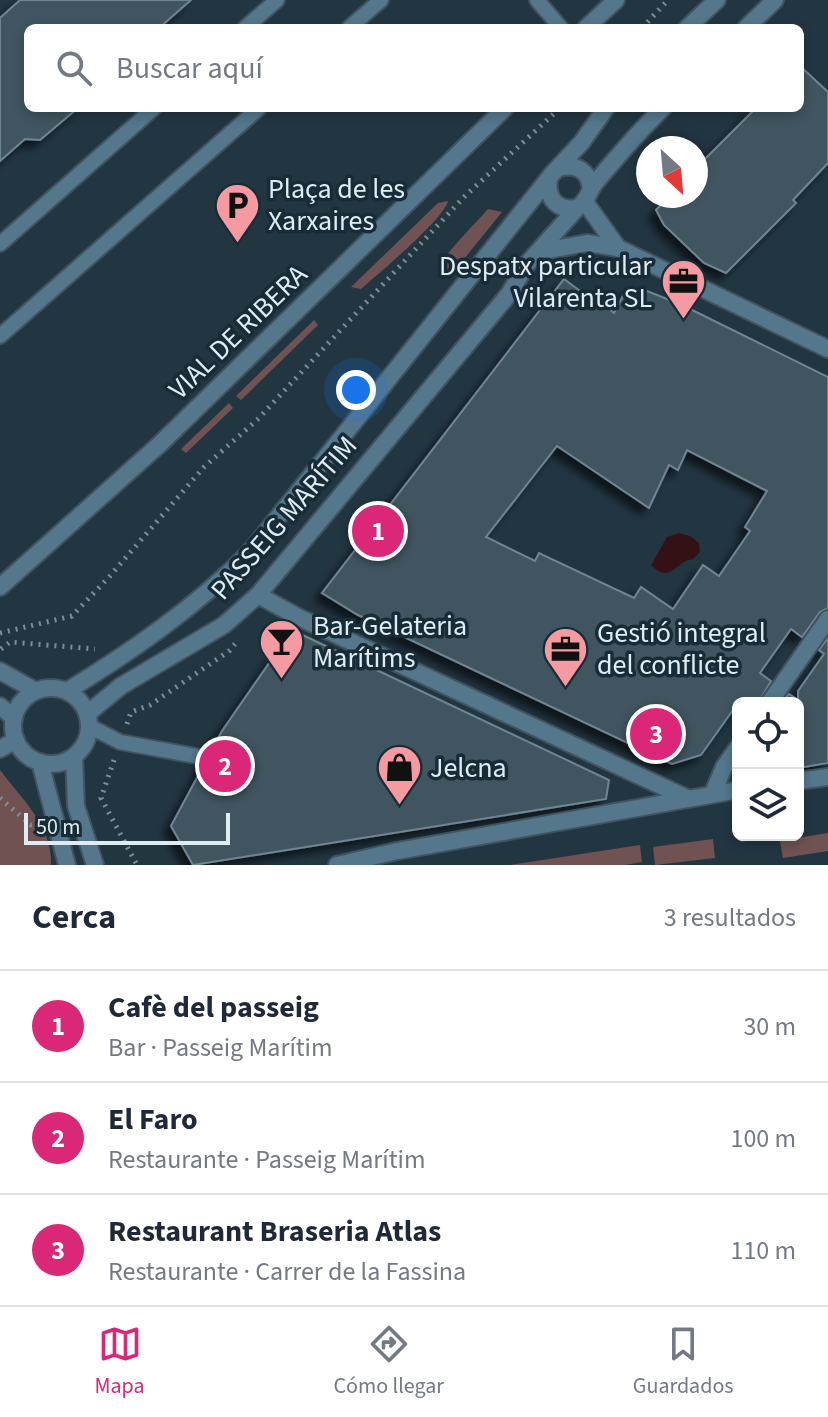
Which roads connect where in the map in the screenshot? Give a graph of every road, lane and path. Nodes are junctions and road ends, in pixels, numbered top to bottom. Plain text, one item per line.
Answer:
1 (277, 0) edge
2 (381, 0) edge
3 (537, 0) edge
4 (616, 0) edge
5 (668, 0) edge
6 (717, 0) edge
7 (775, 0) edge
8 (250, 24) edge
9 (354, 24) edge
10 (558, 24) edge
11 (590, 24) edge
12 (646, 24) edge
13 (691, 24) edge
14 (750, 24) edge
15 (149, 112) edge
16 (254, 112) edge
17 (501, 112) edge
18 (556, 112) edge
19 (603, 112) edge
20 (659, 112) edge
21 (554, 174) junction
22 (584, 200) junction
23 (0, 244) edge
24 (618, 248) junction
25 (538, 252) junction
26 (0, 336) edge
27 (828, 349) edge
28 (0, 587) edge
29 (258, 595) junction
30 (828, 619) edge
31 (0, 633) edge
32 (238, 641) dead end
33 (95, 648) dead end
34 (0, 650) edge
35 (0, 671) edge
36 (36, 691) junction
37 (67, 691) junction
38 (773, 697) edge
39 (0, 706) edge
40 (14, 718) junction
41 (88, 720) junction
42 (16, 740) junction
43 (120, 742) junction
44 (0, 749) edge
45 (74, 756) junction
46 (196, 756) dead end
47 (732, 756) edge
48 (40, 762) junction
49 (828, 777) edge
50 (804, 780) edge
51 (732, 791) edge
52 (713, 793) junction
53 (0, 798) edge
54 (687, 798) junction
55 (35, 824) dead end
56 (67, 865) edge
57 (95, 865) edge
58 (137, 865) edge
59 (337, 865) edge

1 - 8 lane
2 - 9 lane
3 - 10 lane
4 - 11 street
5 - 12 path
6 - 13 street
7 - 14 street
15 - 23 lane
16 - 26 lane
17 - 28 street, VIAL DE RIBERA
18 - 31 path
19 - 21 street, PASSEIG MARÍTIM
20 - 22 street, PASSEIG MARÍTIM
21 - 22 street
21 - 22 street
21 - 37 street, PASSEIG MARÍTIM
22 - 24 street
22 - 25 street, PASSEIG MARÍTIM
24 - 25 street
24 - 27 street
25 - 29 street, PASSEIG MARÍTIM
29 - 41 street, PASSEIG MARÍTIM
29 - 54 street
30 - 38 street
32 - 43 path
33 - 34 path
35 - 36 street
36 - 37 street
36 - 40 street
37 - 41 street
39 - 40 street
40 - 42 street
41 - 43 lane
41 - 45 street
42 - 44 street
42 - 48 street
43 - 46 lane
43 - 58 path
45 - 48 street
45 - 57 street
47 - 52 street
48 - 56 street
49 - 50 street
51 - 52 street
52 - 54 street
53 - 55 path
54 - 59 street

